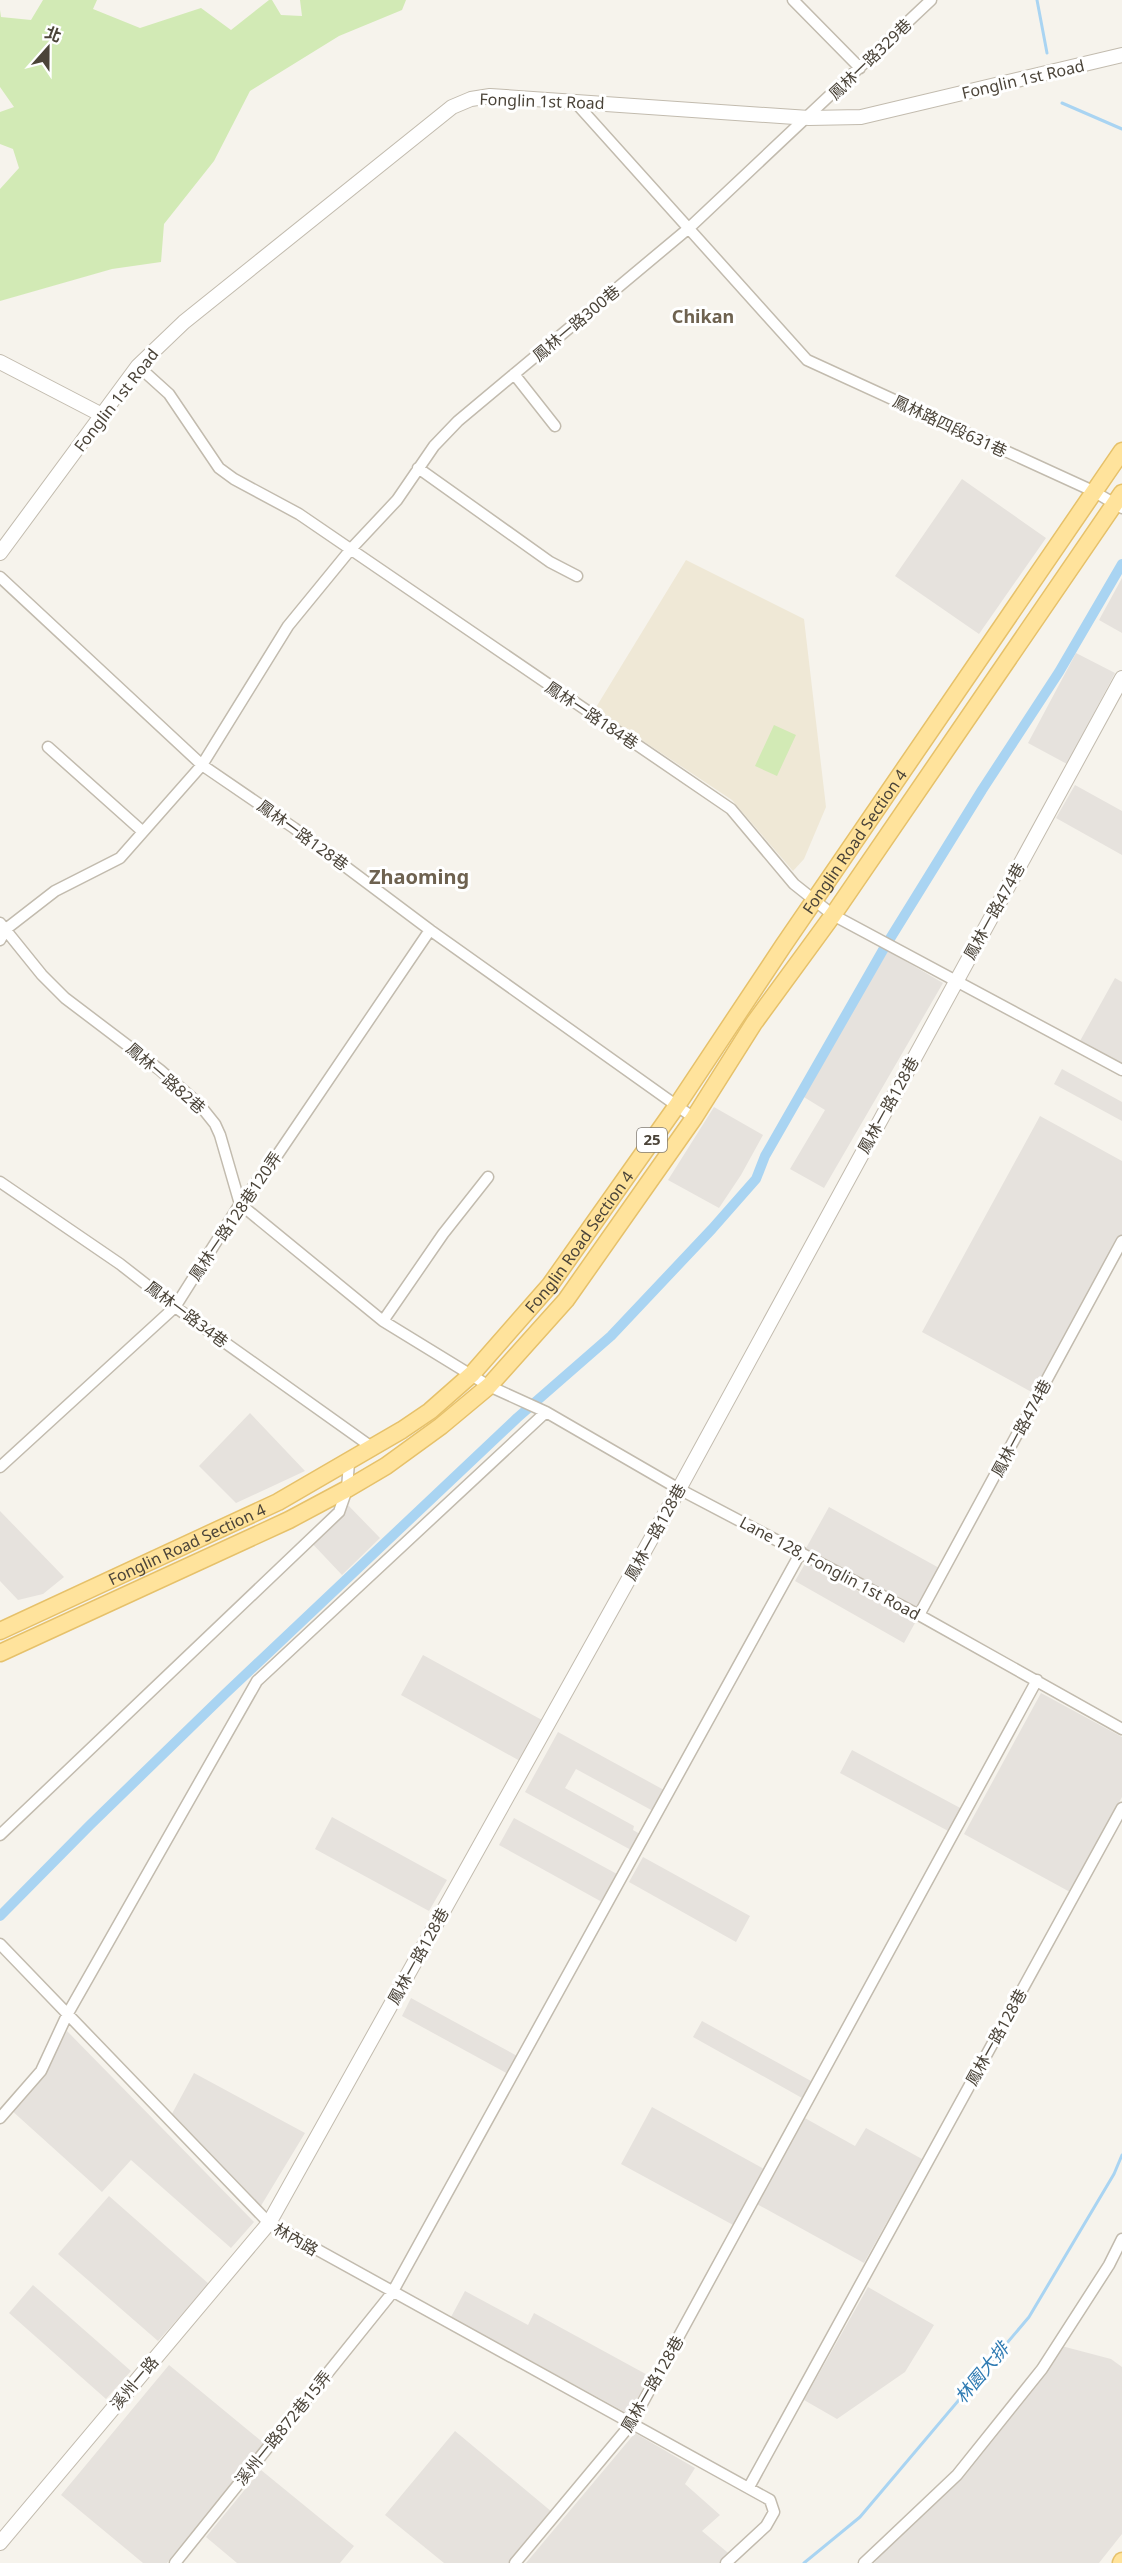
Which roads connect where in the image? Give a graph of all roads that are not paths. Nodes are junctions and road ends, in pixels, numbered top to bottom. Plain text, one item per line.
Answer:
1 (793, 0) edge
2 (931, 0) edge
3 (1122, 55) edge
4 (860, 68) junction
5 (575, 102) junction
6 (809, 118) junction
7 (689, 228) junction
8 (0, 362) edge
9 (138, 366) junction
10 (514, 374) junction
11 (102, 415) junction
12 (555, 426) dead end
13 (1122, 451) edge
14 (418, 468) junction
15 (1093, 491) junction
16 (1119, 502) edge
17 (351, 549) junction
18 (0, 553) edge
19 (577, 576) dead end
20 (0, 577) edge
21 (1122, 678) edge
22 (48, 747) dead end
23 (202, 765) junction
24 (142, 831) junction
25 (814, 901) junction
26 (833, 915) junction
27 (3, 926) edge
28 (430, 930) junction
29 (0, 940) edge
30 (957, 979) junction
31 (1122, 1070) edge
32 (678, 1104) junction
33 (694, 1118) junction
34 (488, 1177) dead end
35 (0, 1182) edge
36 (240, 1204) junction
37 (1122, 1241) edge
38 (175, 1307) junction
39 (383, 1322) junction
40 (472, 1374) junction
41 (489, 1386) junction
42 (542, 1411) junction
43 (373, 1448) junction
44 (349, 1462) junction
45 (0, 1467) edge
46 (347, 1489) junction
47 (679, 1489) junction
48 (801, 1552) junction
49 (919, 1615) junction
50 (0, 1630) edge
51 (0, 1653) edge
52 (1037, 1680) junction
53 (1122, 1729) edge
54 (1122, 1808) edge
55 (0, 1835) edge
56 (0, 1944) edge
57 (67, 2015) junction
58 (0, 2118) edge
59 (269, 2223) junction
60 (1122, 2239) edge
61 (392, 2293) junction
62 (631, 2424) junction
63 (749, 2487) junction
64 (0, 2543) edge
65 (175, 2563) edge
66 (515, 2563) edge
67 (726, 2563) edge
68 (864, 2563) edge

1 - 4 street
2 - 4 street, 鳳林一路329巷
3 - 6 street, Fonglin 1st Road
4 - 6 street, 鳳林一路329巷
5 - 6 street, Fonglin 1st Road
5 - 7 street
5 - 9 street, Fonglin 1st Road
6 - 7 street, 鳳林一路300巷
7 - 10 street, 鳳林一路300巷
7 - 15 street, 鳳林路四段631巷
8 - 11 street
9 - 11 street, Fonglin 1st Road
9 - 17 street, 鳳林一路184巷
10 - 12 street
10 - 14 street
11 - 18 street, Fonglin 1st Road
13 - 15 main road, Fonglin Road Section 4 / 25
14 - 17 street
14 - 19 street
15 - 16 street, 鳳林路四段631巷
15 - 25 main road, Fonglin Road Section 4 / 25
16 - 26 main road, Fonglin Road Section 4 / 25
17 - 23 street
17 - 25 street, 鳳林一路184巷
20 - 23 street, 鳳林一路128巷
21 - 30 street, 鳳林一路474巷
22 - 24 street
23 - 24 street
23 - 28 street, 鳳林一路128巷
24 - 27 street
25 - 26 street
25 - 32 main road, Fonglin Road Section 4 / 25
26 - 30 street
26 - 33 main road, Fonglin Road Section 4 / 25
27 - 29 street
27 - 36 street, 鳳林一路82巷
28 - 32 street, 鳳林一路128巷
28 - 36 street, 鳳林一路128巷120弄
30 - 31 street, 鳳林一路474巷
30 - 47 street, 鳳林一路128巷
32 - 33 street, 鳳林一路128巷
32 - 40 main road, Fonglin Road Section 4 / 25
33 - 41 main road, Fonglin Road Section 4 / 25
34 - 39 street
35 - 38 street, 鳳林一路34巷
36 - 38 street, 鳳林一路128巷120弄
36 - 39 street
37 - 49 street, 鳳林一路474巷
38 - 43 street, 鳳林一路34巷
38 - 45 street, 鳳林一路128巷120弄
39 - 40 street
40 - 41 street
40 - 43 main road, Fonglin Road Section 4 / 25
41 - 42 street, Lane 128, Fonglin 1st Road
41 - 46 main road, Fonglin Road Section 4 / 25
42 - 47 street, Lane 128, Fonglin 1st Road
42 - 57 street
43 - 44 main road, Fonglin Road Section 4 / 25
44 - 46 street
44 - 50 main road, Fonglin Road Section 4 / 25
46 - 51 main road, Fonglin Road Section 4 / 25
46 - 55 street
47 - 48 street, Lane 128, Fonglin 1st Road
47 - 59 street, 鳳林一路128巷
48 - 49 street, Lane 128, Fonglin 1st Road
48 - 61 street, 溪州一路872巷15弄
49 - 52 street, Lane 128, Fonglin 1st Road
52 - 53 street, Lane 128, Fonglin 1st Road
52 - 62 street, 鳳林一路128巷
54 - 63 street, 鳳林一路128巷
56 - 57 street, 林內路
57 - 58 street
57 - 59 street, 林內路
59 - 61 street, 林內路
59 - 64 street, 溪州一路
60 - 68 street
61 - 62 street, 林內路
61 - 65 street, 溪州一路872巷15弄
62 - 63 street, 林內路
62 - 66 street, 鳳林一路128巷
63 - 67 street, 林內路

